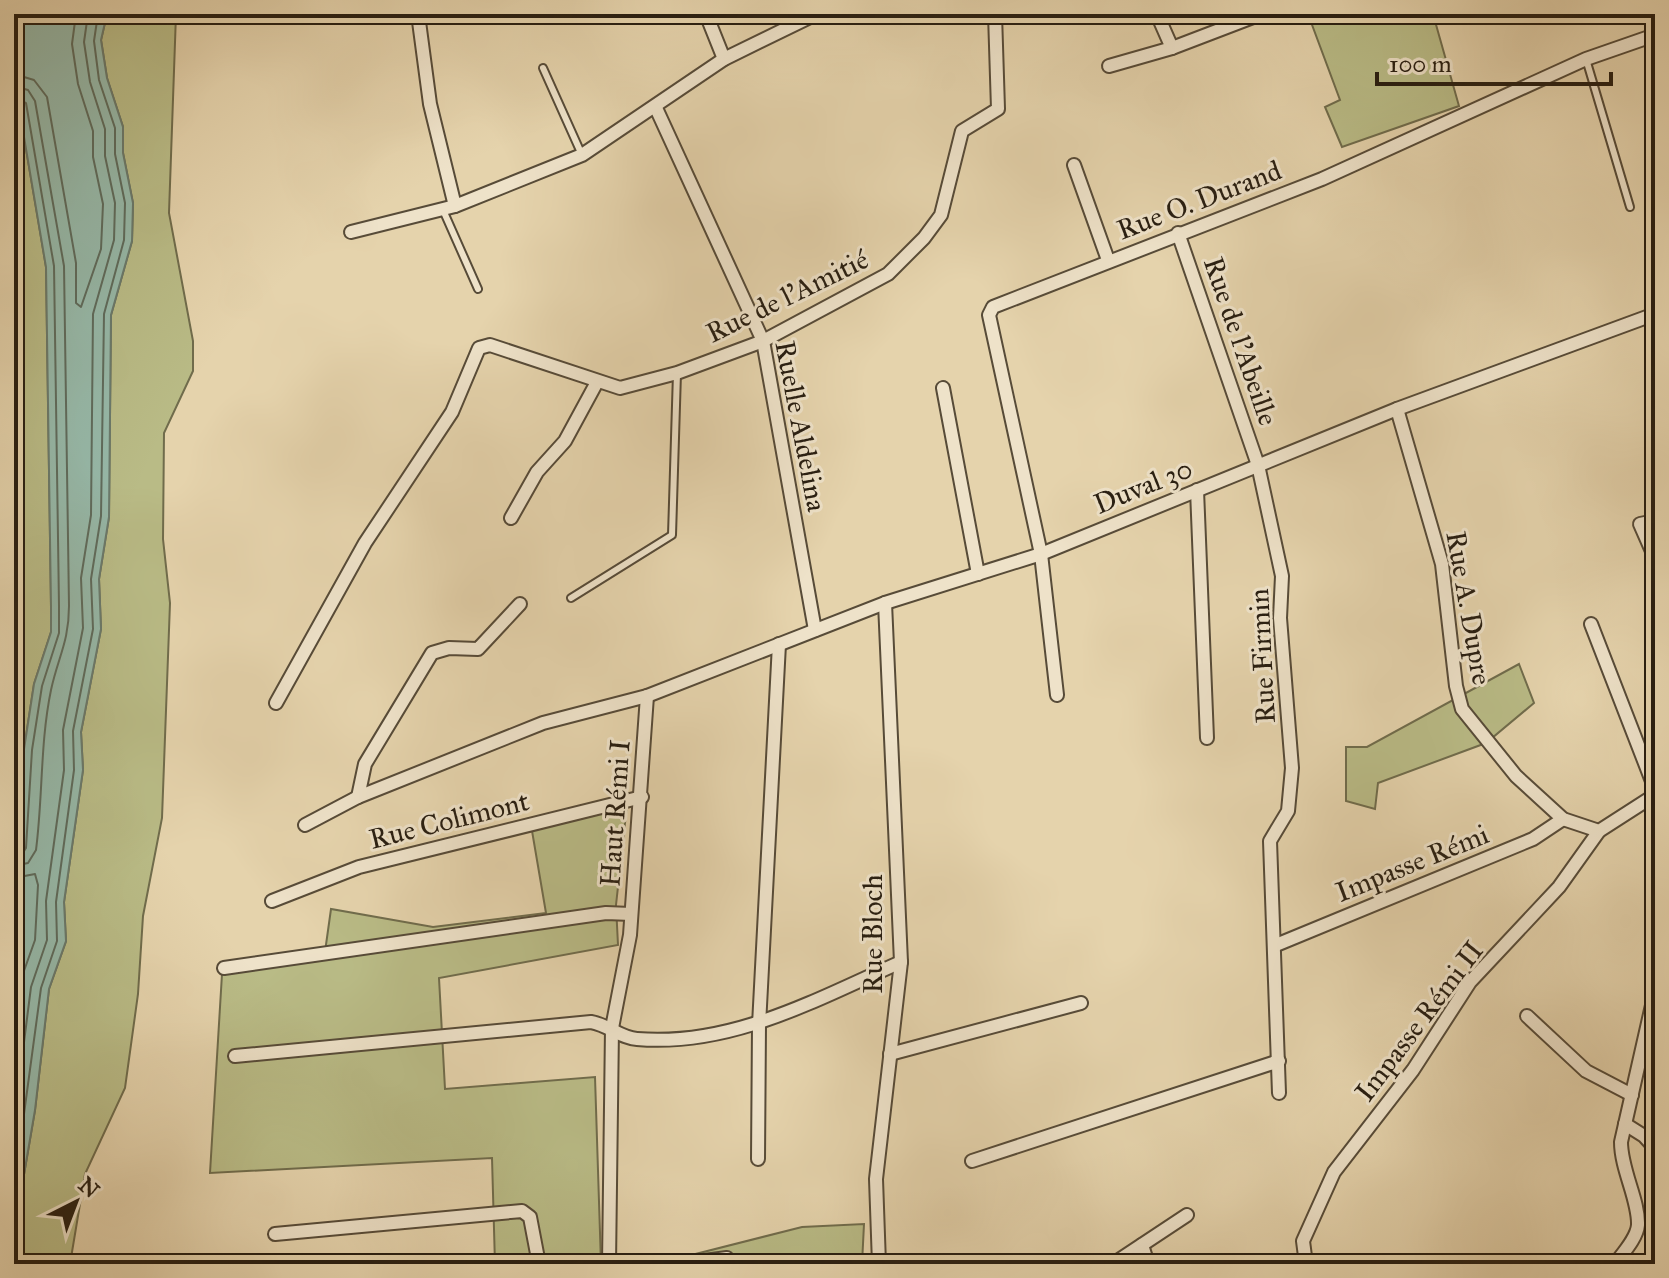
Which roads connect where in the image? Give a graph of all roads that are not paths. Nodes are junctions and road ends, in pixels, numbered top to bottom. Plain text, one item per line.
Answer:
1 (418, 14) edge
2 (706, 14) edge
3 (816, 14) edge
4 (995, 14) edge
5 (1157, 14) edge
6 (1261, 14) edge
7 (1655, 35) edge
8 (1172, 48) junction
9 (724, 59) junction
10 (1586, 59) junction
11 (1109, 66) dead end
12 (543, 68) dead end
13 (656, 108) junction
14 (582, 155) junction
15 (1074, 165) dead end
16 (1630, 207) dead end
17 (449, 208) junction
18 (351, 232) dead end
19 (1178, 233) junction
20 (1108, 260) junction
21 (478, 289) dead end
22 (1655, 314) edge
23 (763, 341) junction
24 (677, 373) junction
25 (597, 382) junction
26 (943, 388) dead end
27 (1397, 409) junction
28 (1258, 465) junction
29 (1197, 490) junction
30 (511, 518) dead end
31 (1655, 521) edge
32 (1041, 554) junction
33 (1655, 558) edge
34 (978, 574) junction
35 (571, 598) dead end
36 (885, 603) junction
37 (520, 604) dead end
38 (1591, 624) dead end
39 (815, 630) junction
40 (779, 644) junction
41 (1057, 695) dead end
42 (647, 696) junction
43 (276, 703) dead end
44 (1207, 738) dead end
45 (1655, 789) edge
46 (1655, 795) edge
47 (358, 797) junction
48 (642, 797) junction
49 (1563, 819) junction
50 (305, 825) dead end
51 (1599, 831) junction
52 (272, 901) dead end
53 (631, 914) junction
54 (1276, 945) junction
55 (901, 962) junction
56 (224, 968) dead end
57 (1655, 992) edge
58 (1081, 1003) dead end
59 (1527, 1016) dead end
60 (759, 1025) junction
61 (612, 1028) junction
62 (890, 1054) junction
63 (235, 1056) dead end
64 (1279, 1061) junction
65 (1279, 1093) dead end
66 (1632, 1095) junction
67 (1625, 1124) junction
68 (1655, 1148) edge
69 (758, 1159) dead end
70 (972, 1161) dead end
71 (1187, 1215) dead end
72 (275, 1234) dead end
73 (1142, 1245) junction
74 (727, 1258) dead end
75 (1304, 1259) edge
76 (539, 1264) edge
77 (609, 1264) edge
78 (682, 1264) edge
79 (879, 1264) edge
80 (1113, 1264) edge
81 (1148, 1264) edge
82 (1615, 1264) edge

1 - 17 street
2 - 9 street
3 - 9 street
4 - 23 street, Rue de l'Amitié
5 - 8 street
6 - 8 street
7 - 10 street, Rue O. Durand
8 - 11 street
9 - 13 street
10 - 16 lane
10 - 19 street, Rue O. Durand
12 - 14 lane
13 - 14 street
13 - 23 street, Ruelle Aldelina
14 - 17 street
15 - 20 street
17 - 18 street
17 - 21 lane
19 - 20 street, Rue O. Durand
19 - 28 street, Rue de l'Abeille
20 - 32 street, Rue O. Durand
22 - 27 street, Duval 30
23 - 24 street, Rue de l'Amitié
23 - 39 street, Ruelle Aldelina
24 - 25 street, Rue de l'Amitié
24 - 35 lane
25 - 30 street
25 - 43 street, Rue de l'Amitié
26 - 34 street
27 - 28 street, Duval 30
27 - 49 street, Rue A. Dupre
28 - 29 street, Duval 30
28 - 54 street, Rue Firmin
29 - 32 street, Duval 30
29 - 44 street
31 - 33 street
32 - 34 street, Duval 30
32 - 41 street
34 - 36 street, Duval 30
36 - 39 street, Duval 30
36 - 55 street, Rue Bloch
37 - 47 street
38 - 45 street
39 - 40 street, Duval 30
40 - 42 street, Duval 30
40 - 60 street
42 - 47 street, Duval 30
42 - 48 street, Haut Rémi I
46 - 51 street
47 - 50 street, Duval 30
48 - 52 street, Rue Colimont
48 - 53 street, Haut Rémi I
49 - 51 street, Rue A. Dupre
49 - 54 street, Impasse Rémi
51 - 75 street, Impasse Rémi II
53 - 56 street
53 - 61 street, Haut Rémi I
54 - 64 street
55 - 60 street
55 - 62 street, Rue Bloch
57 - 66 street
58 - 62 street
59 - 66 street
60 - 61 street
60 - 69 street
61 - 63 street
61 - 77 street, Haut Rémi I
62 - 79 street, Rue Bloch
64 - 65 street
64 - 70 street
66 - 67 street
67 - 68 street
67 - 82 street
71 - 73 street
72 - 76 street
73 - 80 street
73 - 81 street
74 - 78 street

